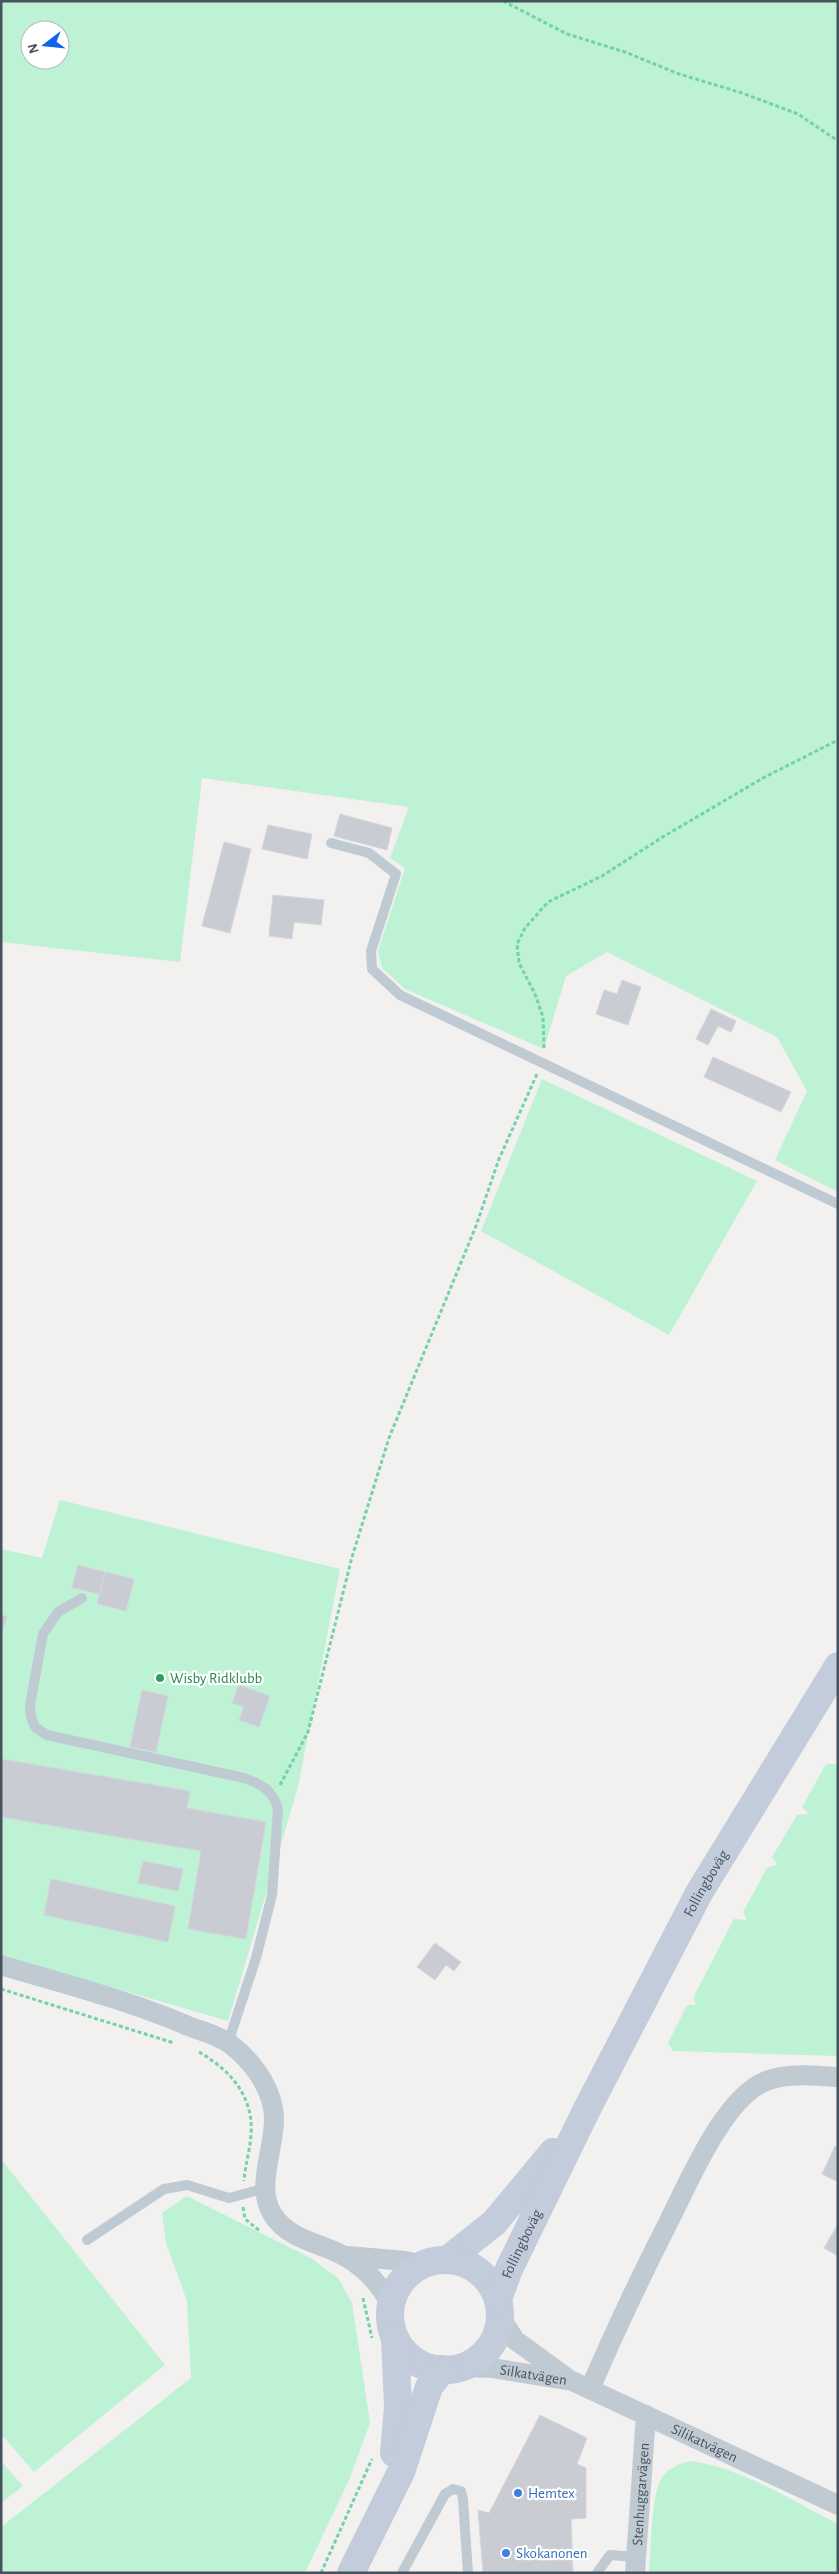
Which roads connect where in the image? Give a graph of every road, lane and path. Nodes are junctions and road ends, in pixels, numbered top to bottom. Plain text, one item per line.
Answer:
1 (504, 1) edge
2 (838, 141) edge
3 (838, 740) edge
4 (331, 843) dead end
5 (542, 1060) junction
6 (838, 1204) edge
7 (82, 1598) dead end
8 (838, 1666) edge
9 (273, 1796) junction
10 (1, 1965) edge
11 (1, 1990) edge
12 (228, 2042) junction
13 (180, 2045) dead end
14 (196, 2050) dead end
15 (838, 2077) edge
16 (587, 2109) junction
17 (266, 2188) junction
18 (243, 2196) junction
19 (262, 2232) dead end
20 (87, 2240) dead end
21 (344, 2256) junction
22 (434, 2262) junction
23 (360, 2292) dead end
24 (391, 2304) junction
25 (499, 2308) junction
26 (384, 2342) junction
27 (452, 2368) junction
28 (570, 2380) junction
29 (590, 2389) junction
30 (646, 2415) junction
31 (374, 2454) dead end
32 (838, 2505) edge
33 (383, 2511) junction
34 (636, 2565) edge
35 (321, 2573) edge
36 (351, 2573) edge
37 (402, 2573) edge
38 (468, 2573) edge
39 (597, 2573) edge

1 - 2 path
3 - 5 path
4 - 5 lane
5 - 6 lane
5 - 9 path
7 - 9 lane
8 - 16 main road, Follingboväg
9 - 12 lane
10 - 12 street
11 - 13 path
12 - 17 street
14 - 18 path
15 - 29 street
16 - 22 main road, Follingboväg
16 - 25 main road, Follingboväg
17 - 18 lane
17 - 21 street
18 - 19 path
18 - 20 lane
21 - 22 street
21 - 24 street
22 - 24 main road
22 - 25 main road
23 - 26 path
24 - 26 main road
25 - 27 main road
25 - 28 street, Silkatvägen
26 - 27 main road
26 - 33 main road
27 - 28 street, Silkatvägen
27 - 33 main road
28 - 29 street, Silikatvägen
29 - 30 street, Silikatvägen
30 - 32 street, Silikatvägen
30 - 34 street, Stenhuggarvägen
31 - 35 path
33 - 36 main road
34 - 39 lane
37 - 38 lane

